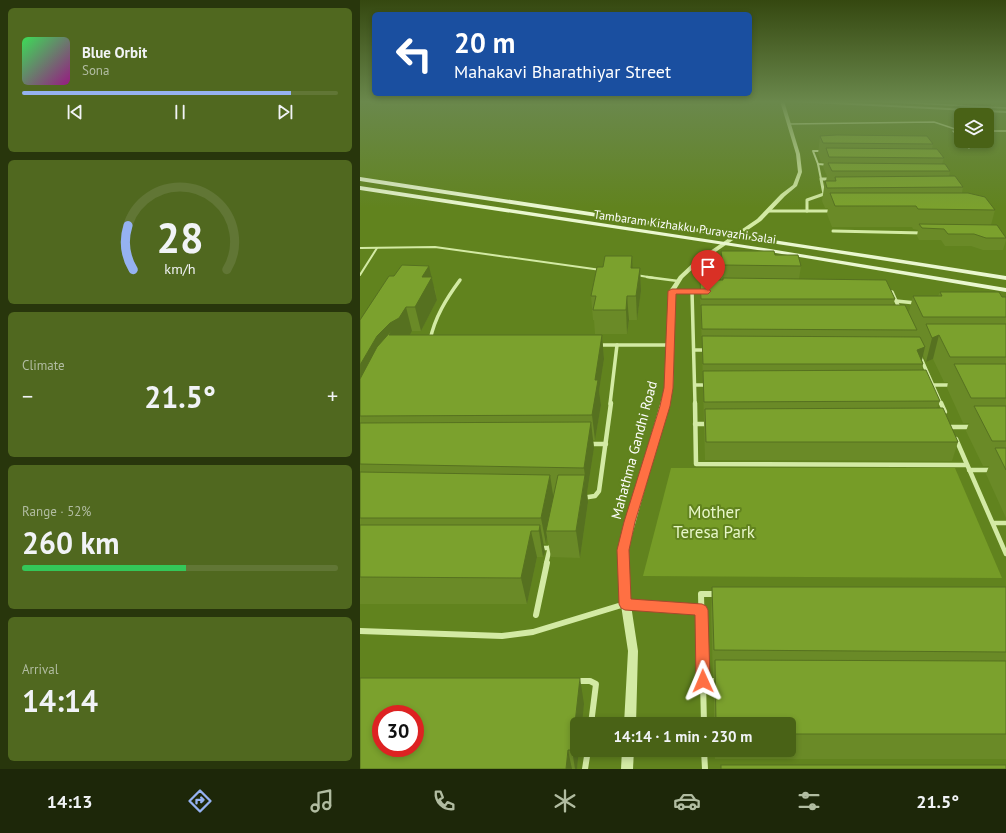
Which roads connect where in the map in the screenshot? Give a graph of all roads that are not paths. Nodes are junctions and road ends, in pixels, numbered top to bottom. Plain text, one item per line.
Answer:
1 (793, 137) edge
2 (829, 151) edge
3 (818, 164) junction
4 (834, 165) edge
5 (360, 179) edge
6 (821, 179) junction
7 (836, 179) edge
8 (360, 188) edge
9 (824, 194) junction
10 (831, 194) edge
11 (769, 211) junction
12 (807, 211) junction
13 (838, 211) edge
14 (833, 231) dead end
15 (927, 233) edge
16 (736, 236) junction
17 (725, 243) junction
18 (360, 248) edge
19 (378, 248) junction
20 (603, 271) edge
21 (360, 275) edge
22 (634, 275) edge
23 (1006, 278) edge
24 (460, 280) dead end
25 (678, 281) junction
26 (1006, 290) edge
27 (672, 291) junction
28 (692, 291) junction
29 (708, 291) edge
30 (884, 292) edge
31 (896, 301) junction
32 (920, 303) edge
33 (902, 313) edge
34 (693, 319) junction
35 (701, 319) edge
36 (429, 344) edge
37 (593, 345) edge
38 (616, 345) junction
39 (670, 345) junction
40 (694, 350) junction
41 (709, 350) edge
42 (918, 351) edge
43 (932, 384) junction
44 (954, 384) edge
45 (695, 385) junction
46 (710, 385) edge
47 (924, 385) edge
48 (947, 417) edge
49 (695, 424) junction
50 (711, 424) edge
51 (982, 427) edge
52 (583, 444) edge
53 (606, 444) junction
54 (968, 467) junction
55 (999, 470) edge
56 (574, 497) edge
57 (993, 523) junction
58 (1006, 523) edge
59 (551, 541) edge
60 (534, 548) edge
61 (550, 548) junction
62 (1006, 554) edge
63 (725, 594) edge
64 (625, 604) junction
65 (702, 610) junction
66 (536, 614) dead end
67 (360, 631) edge
68 (566, 681) edge
69 (703, 681) junction
70 (727, 681) edge
71 (592, 717) edge
72 (630, 717) edge
73 (704, 717) edge
74 (587, 757) edge
75 (628, 757) edge
76 (704, 757) edge
77 (585, 769) edge
78 (627, 769) edge
79 (705, 769) edge

1 - 11 street, Mahathma Gandhi Road
2 - 3 street
3 - 4 street
3 - 6 street
5 - 16 main road, Tambaram Kizhakku Puravazhi Salai
6 - 7 street
6 - 9 street
8 - 17 main road, Tambaram Kizhakku Puravazhi Salai
9 - 10 street
9 - 12 street
11 - 12 street
11 - 16 street, Mahathma Gandhi Road
12 - 13 street
14 - 15 street
16 - 17 street, Mahathma Gandhi Road
16 - 23 main road, Tambaram Kizhakku Puravazhi Salai
17 - 25 street, Mahathma Gandhi Road
17 - 26 main road, Tambaram Kizhakku Puravazhi Salai
18 - 19 lane
19 - 20 lane
19 - 21 lane
22 - 25 lane
24 - 36 street
25 - 27 street, Mahathma Gandhi Road
27 - 28 street
27 - 39 street, Mahathma Gandhi Road
28 - 29 street
28 - 34 street
30 - 31 street
31 - 32 street
31 - 33 street
34 - 35 street
34 - 40 street
37 - 38 street
38 - 39 street
38 - 53 street
39 - 64 street, Mahathma Gandhi Road
40 - 41 street
40 - 45 street
42 - 43 street
43 - 44 street
43 - 47 street
43 - 48 street
45 - 46 street
45 - 49 street
49 - 50 street
49 - 54 street
51 - 54 street
52 - 53 street
53 - 56 street
54 - 55 street
54 - 57 street
57 - 58 street
57 - 62 street
59 - 61 street
60 - 61 street
61 - 66 street
63 - 65 street
64 - 65 street
64 - 67 street
64 - 72 street, Mahathma Gandhi Road
65 - 69 street
68 - 71 street
69 - 70 street
69 - 73 street
74 - 77 street
75 - 78 street
76 - 79 street

